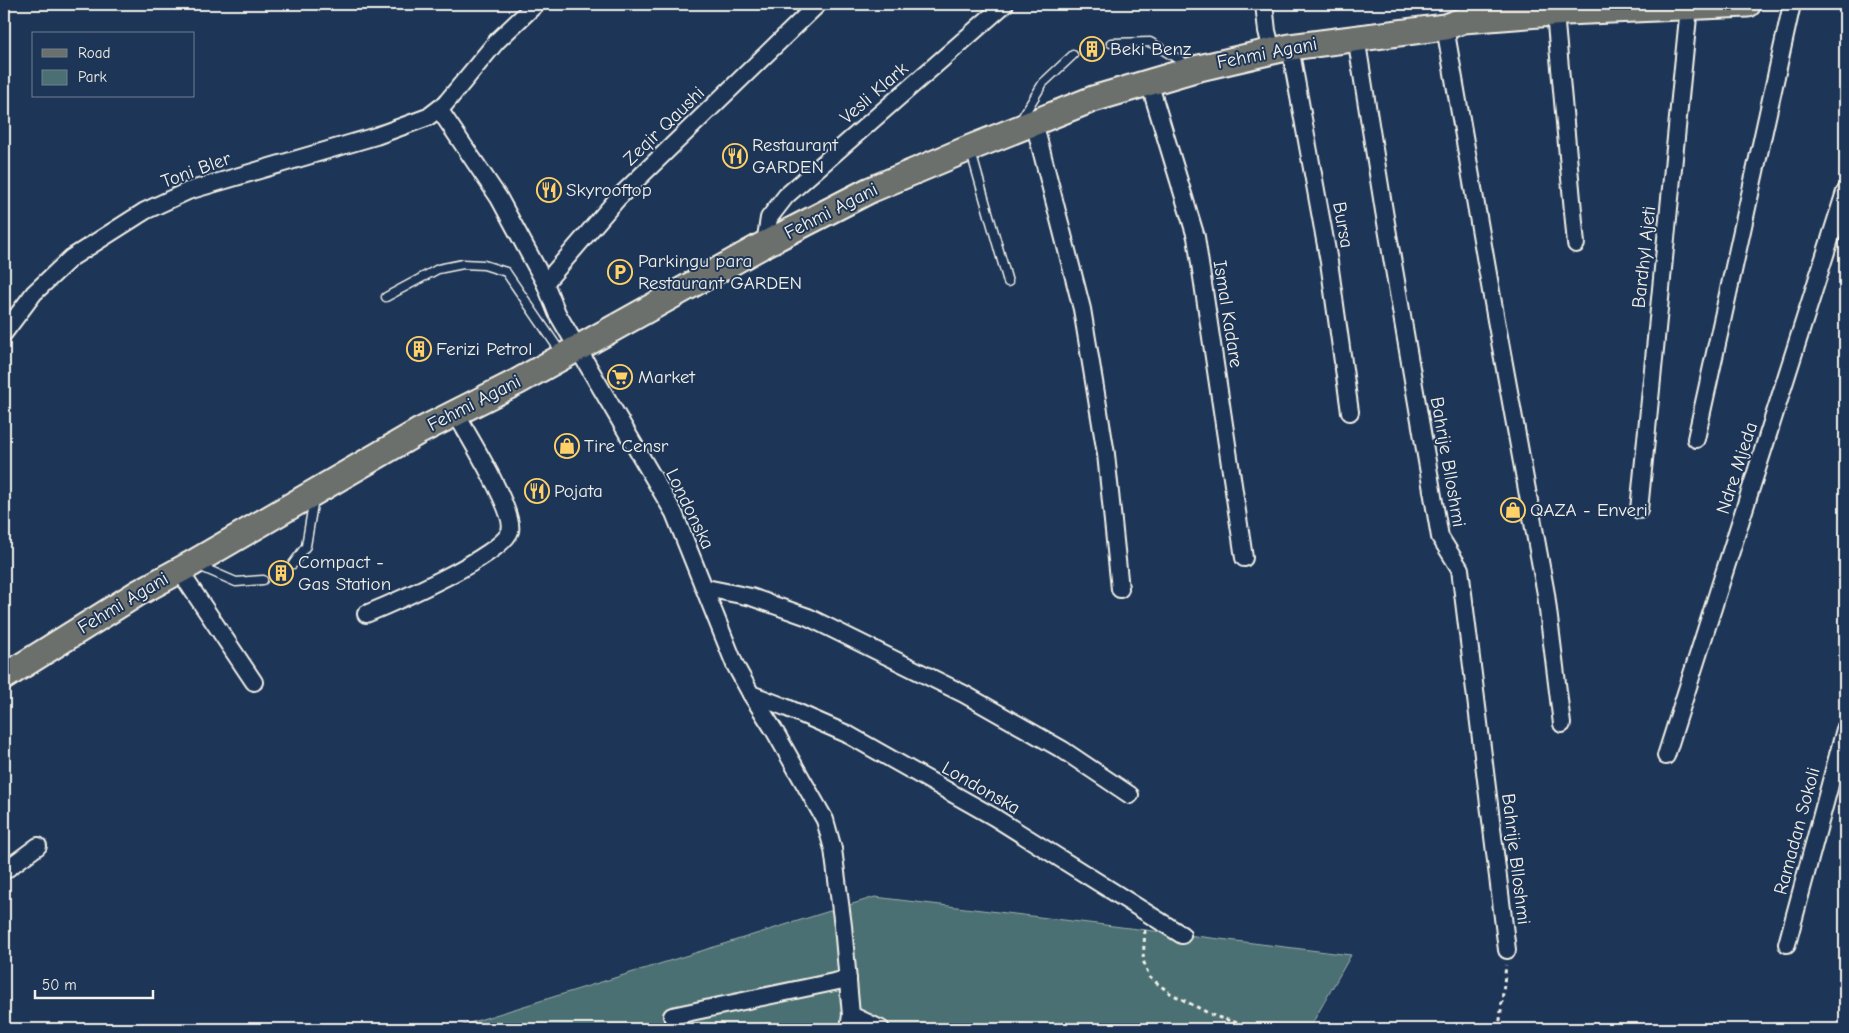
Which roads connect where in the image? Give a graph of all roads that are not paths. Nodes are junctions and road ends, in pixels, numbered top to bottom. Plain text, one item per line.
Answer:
1 (536, 4) edge
2 (818, 4) edge
3 (1005, 4) edge
4 (1264, 4) edge
5 (1748, 4) edge
6 (1792, 4) edge
7 (1689, 7) junction
8 (1559, 10) edge
9 (1460, 20) junction
10 (1356, 37) junction
11 (1111, 43) dead end
12 (1281, 48) junction
13 (1073, 55) dead end
14 (1195, 69) junction
15 (1149, 82) junction
16 (439, 109) junction
17 (1024, 126) junction
18 (970, 148) junction
19 (1845, 192) edge
20 (766, 244) junction
21 (1576, 244) dead end
22 (1008, 282) dead end
23 (545, 283) junction
24 (386, 297) dead end
25 (4, 333) edge
26 (570, 353) junction
27 (1350, 412) dead end
28 (456, 414) junction
29 (1696, 440) dead end
30 (316, 491) junction
31 (1639, 510) dead end
32 (1244, 558) dead end
33 (293, 564) dead end
34 (186, 566) junction
35 (263, 580) dead end
36 (706, 588) junction
37 (1120, 589) dead end
38 (366, 614) dead end
39 (4, 676) edge
40 (254, 682) dead end
41 (751, 694) junction
42 (1562, 724) dead end
43 (1845, 728) edge
44 (1666, 756) dead end
45 (1130, 795) dead end
46 (38, 846) dead end
47 (4, 871) edge
48 (1182, 935) dead end
49 (1787, 944) dead end
50 (1507, 950) road end
51 (848, 979) junction
52 (672, 1016) dead end
53 (850, 1022) edge
54 (881, 1029) edge

1 - 16 street, Toni Bler
2 - 23 street, Zeqir Qaushi
3 - 20 street, Vesli Klark
4 - 12 street, Bursa
5 - 7 main road, Fehmi Agani
6 - 29 street
7 - 8 main road, Fehmi Agani
7 - 31 street, Bardhyl Ajeti
8 - 9 main road, Fehmi Agani
8 - 21 street
9 - 10 main road, Fehmi Agani
9 - 42 street
10 - 12 main road, Fehmi Agani
10 - 50 street, Bahrije Blloshmi
11 - 14 lane
12 - 14 main road, Fehmi Agani
12 - 27 street, Bursa
13 - 17 lane
14 - 15 main road, Fehmi Agani
15 - 17 main road, Fehmi Agani
15 - 32 street, Ismal Kadare
16 - 23 street
16 - 25 street, Toni Bler
17 - 18 main road, Fehmi Agani
17 - 37 street
18 - 20 main road, Fehmi Agani
18 - 22 lane
19 - 44 street, Ndre Mjeda
20 - 26 main road, Fehmi Agani
23 - 26 street
24 - 26 lane
26 - 28 main road, Fehmi Agani
26 - 36 street, Londonska
28 - 30 main road, Fehmi Agani
28 - 38 street
30 - 33 lane
30 - 34 main road, Fehmi Agani
34 - 35 lane
34 - 39 main road, Fehmi Agani
34 - 40 street
36 - 41 street, Londonska
36 - 45 street
41 - 48 street, Londonska
41 - 51 street, Londonska
43 - 49 street, Ramadan Sokoli
46 - 47 street
51 - 52 street
51 - 53 street, Londonska
53 - 54 street

